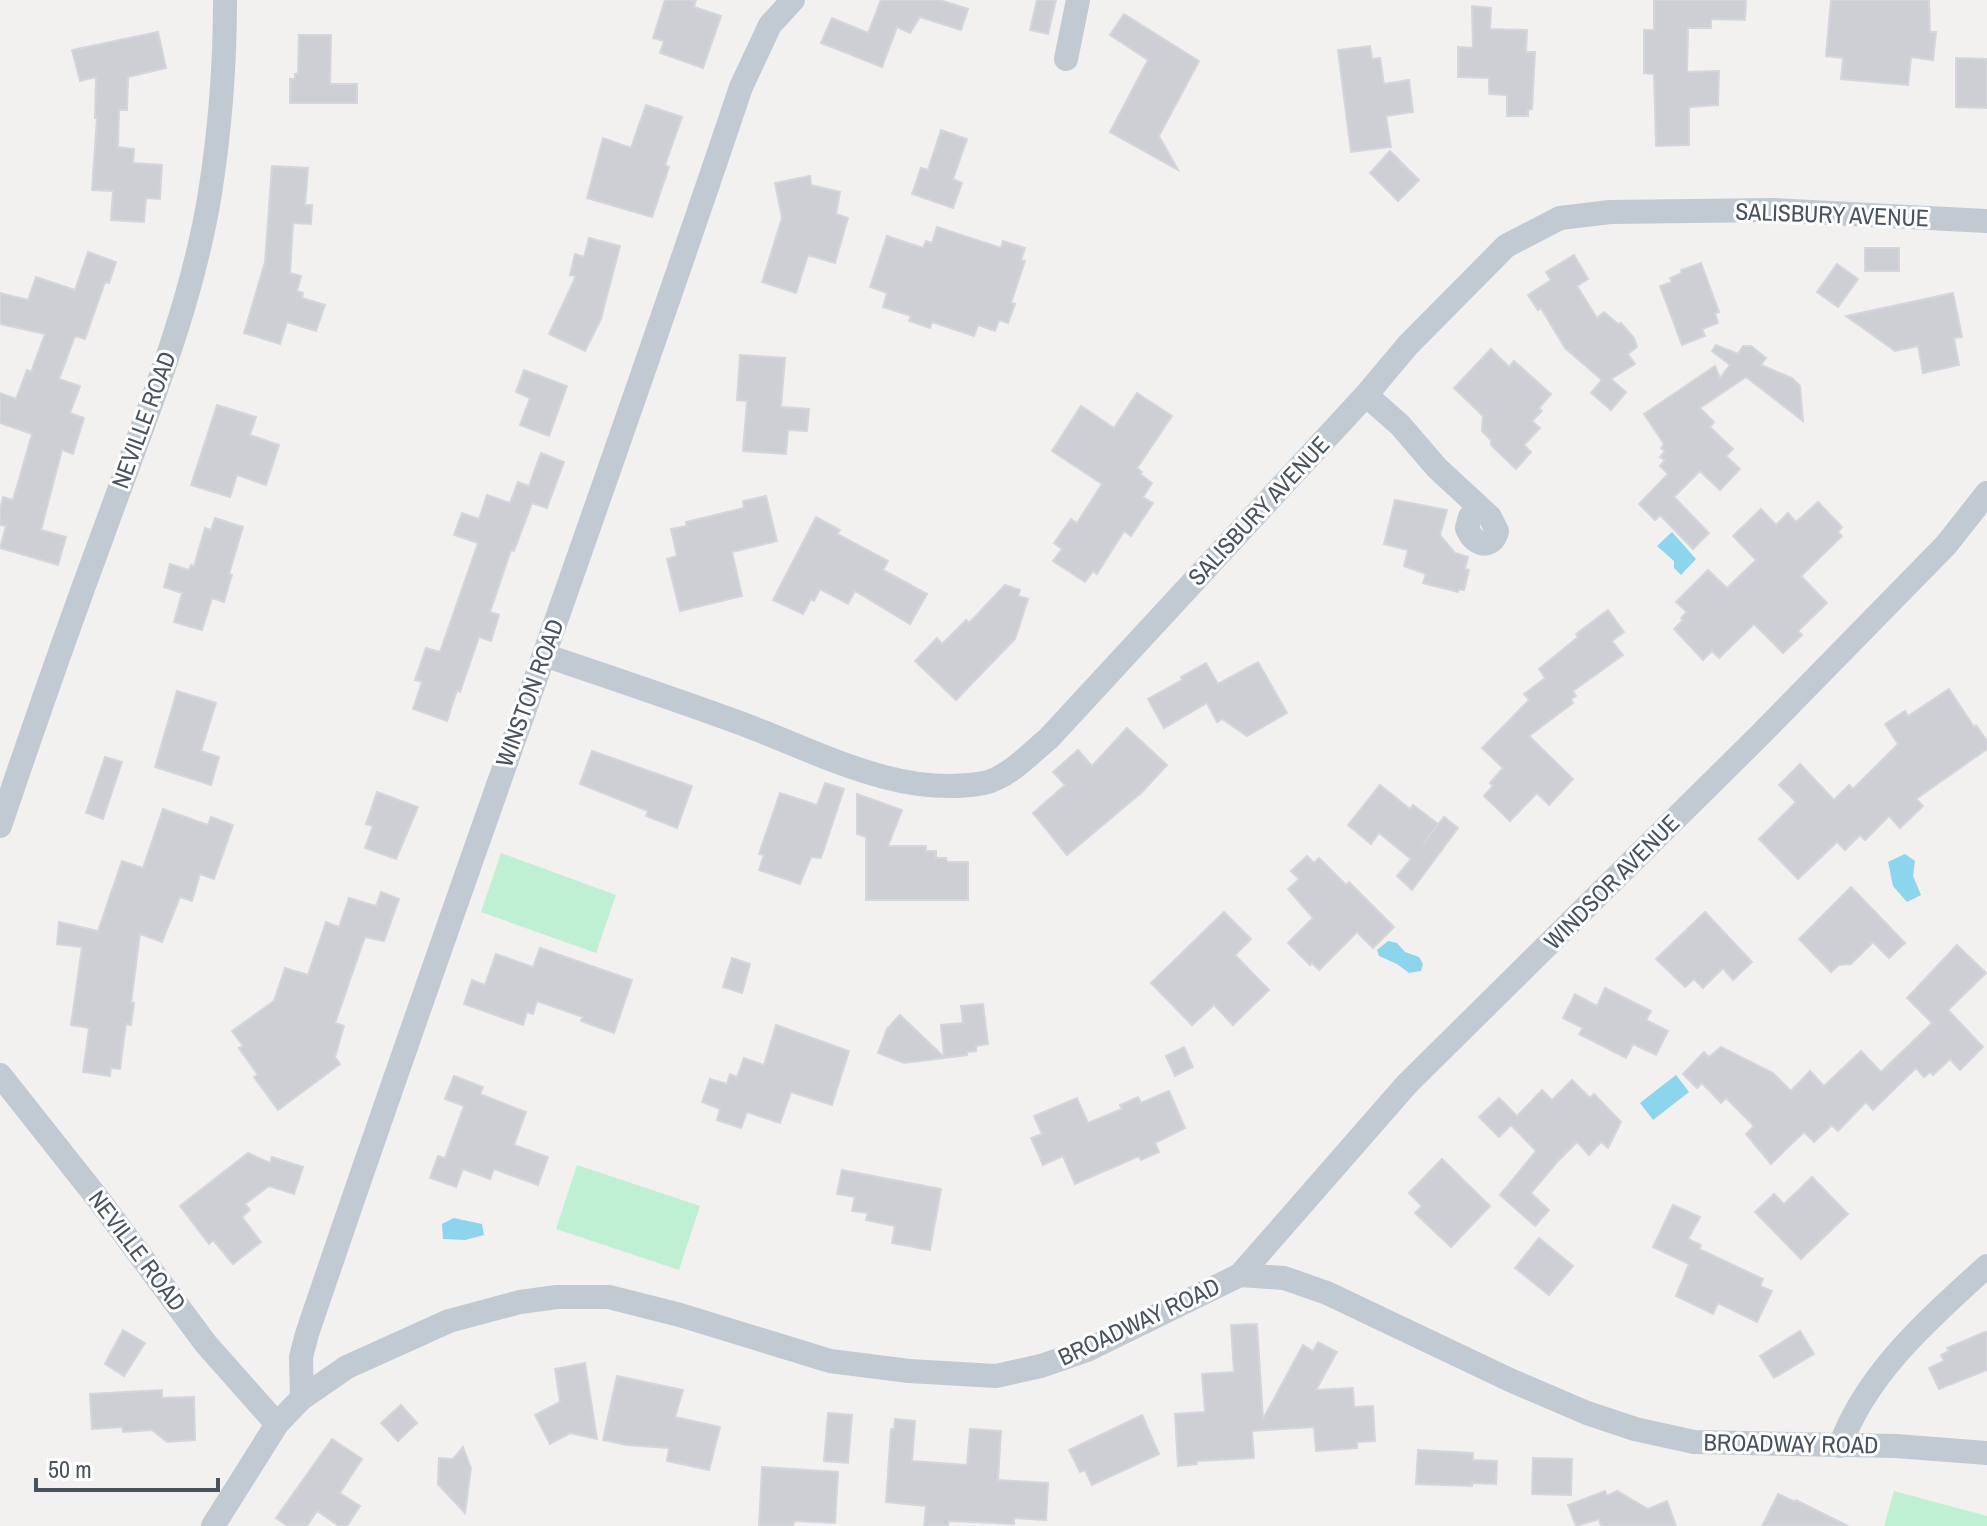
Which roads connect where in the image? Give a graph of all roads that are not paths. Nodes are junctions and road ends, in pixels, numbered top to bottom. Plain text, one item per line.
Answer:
1 (225, 0) edge
2 (793, 0) edge
3 (1078, 0) edge
4 (1066, 59) dead end
5 (1987, 221) edge
6 (1366, 395) junction
7 (1987, 493) edge
8 (1478, 507) dead end
9 (544, 655) junction
10 (0, 826) edge
11 (0, 1075) edge
12 (1987, 1266) edge
13 (1240, 1275) junction
14 (302, 1398) junction
15 (277, 1424) junction
16 (1840, 1446) junction
17 (1987, 1453) edge
18 (213, 1526) edge

1 - 10 street, NEVILLE ROAD
2 - 9 street, WINSTON ROAD
3 - 4 street
5 - 6 street, SALISBURY AVENUE
6 - 8 street
6 - 9 street, SALISBURY AVENUE
7 - 13 street, WINDSOR AVENUE
9 - 14 street, WINSTON ROAD
11 - 15 street, NEVILLE ROAD
12 - 16 street
13 - 14 street, BROADWAY ROAD
13 - 16 street, BROADWAY ROAD
14 - 15 street, BROADWAY ROAD
15 - 18 street, BROADWAY ROAD
16 - 17 street, BROADWAY ROAD

